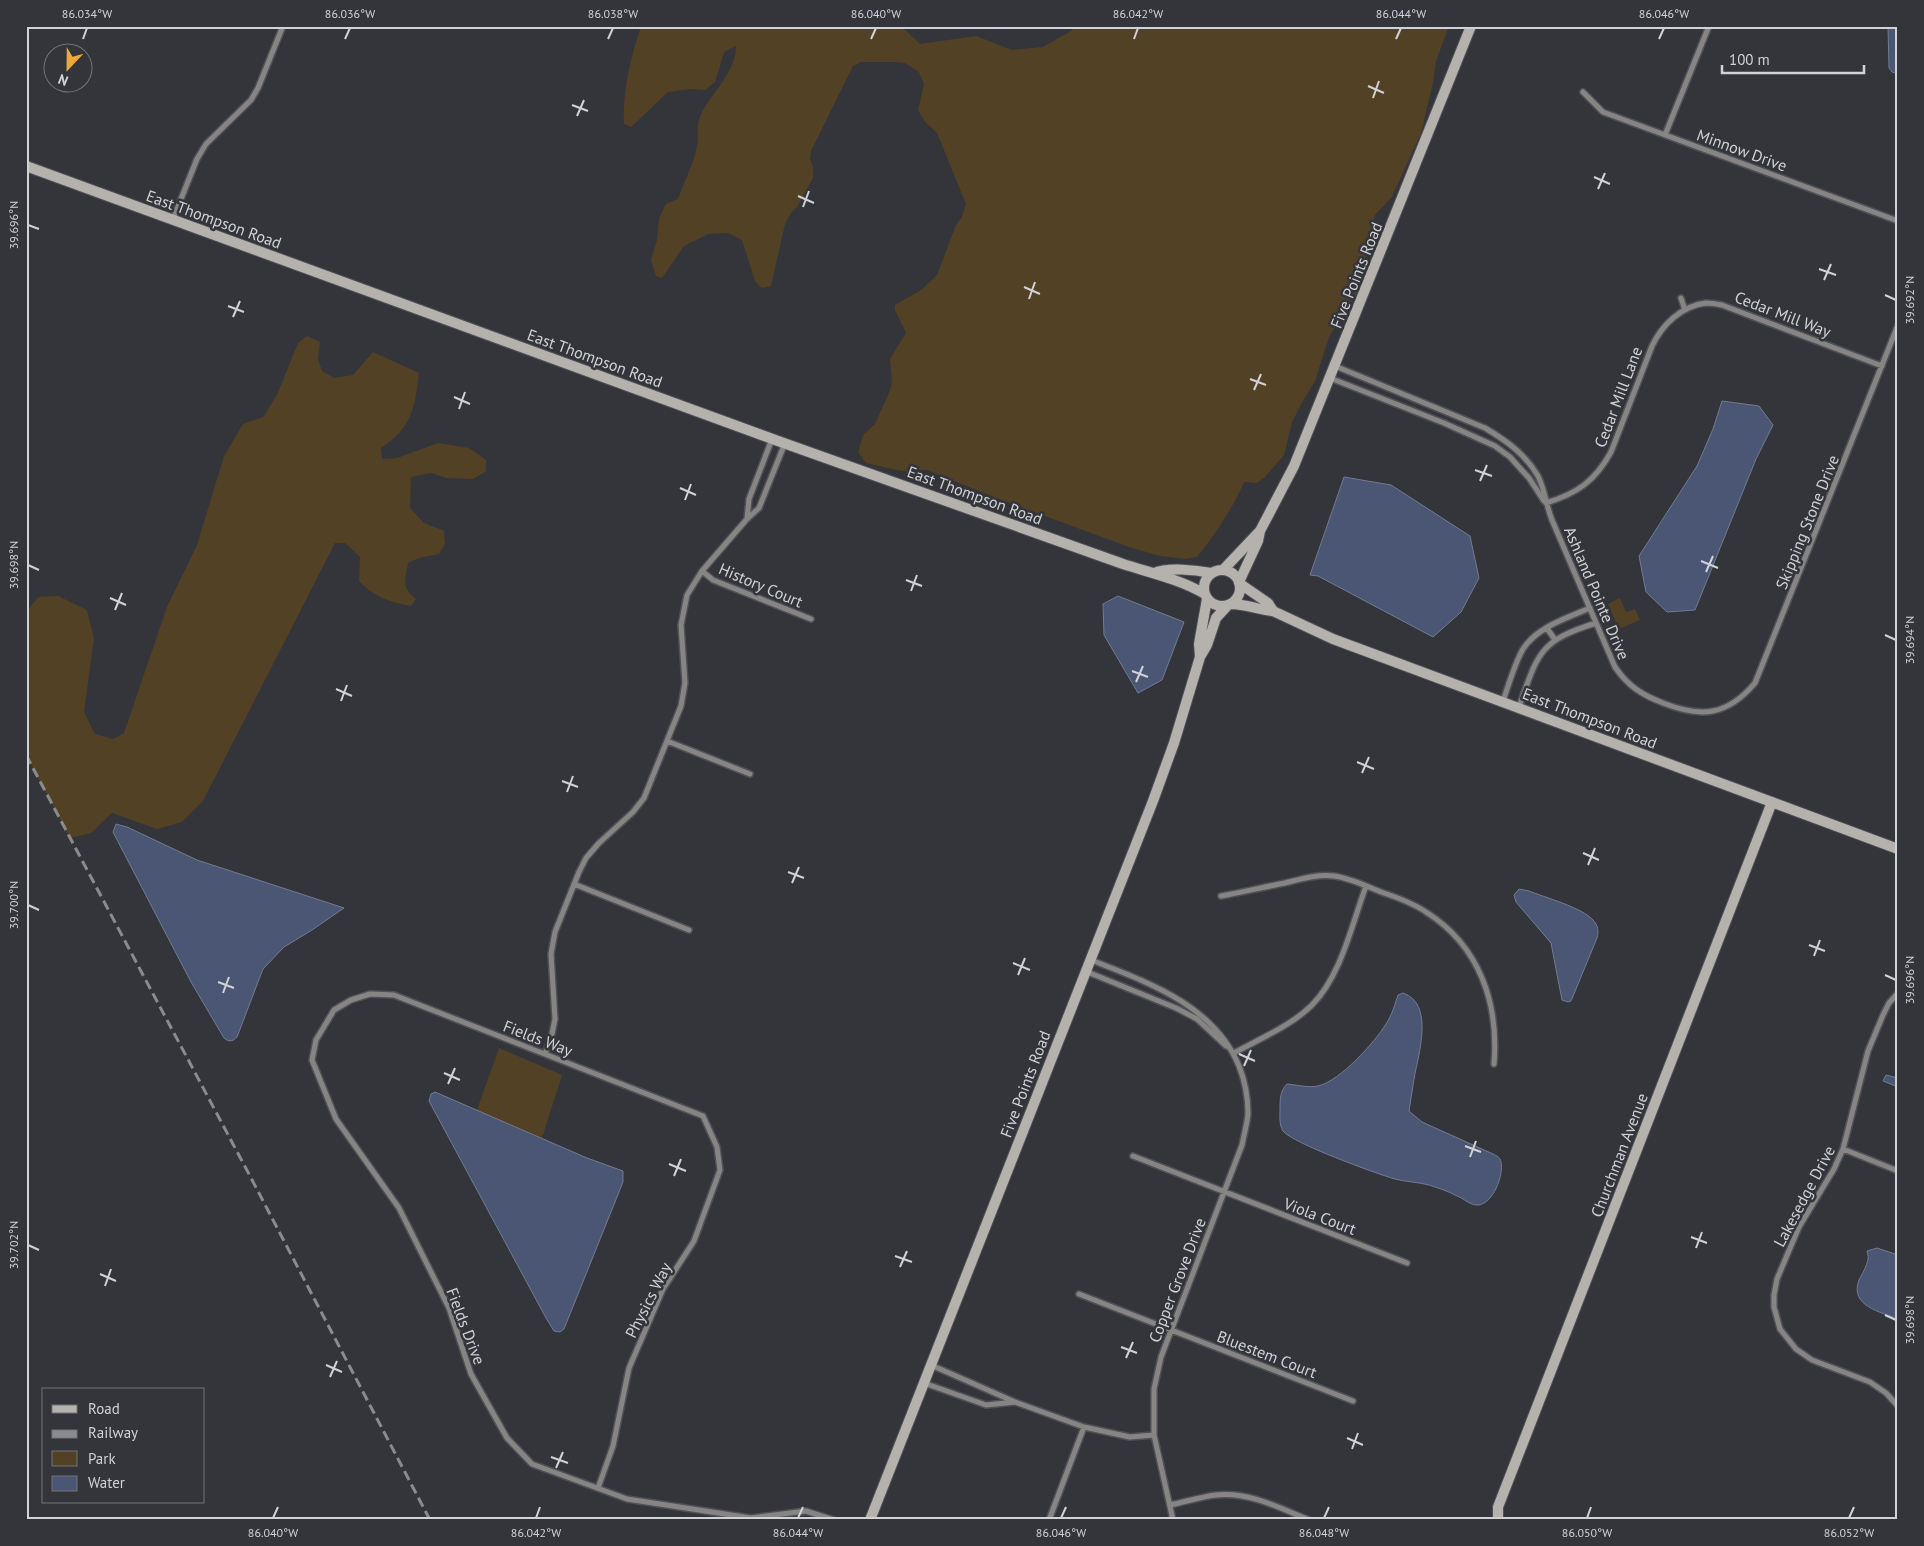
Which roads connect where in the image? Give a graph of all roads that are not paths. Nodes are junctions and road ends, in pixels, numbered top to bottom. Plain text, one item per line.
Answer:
1 (283, 26) edge
2 (1471, 26) edge
3 (1709, 26) edge
4 (1583, 92) dead end
5 (1665, 135) junction
6 (26, 166) edge
7 (173, 220) junction
8 (1898, 221) edge
9 (1681, 298) dead end
10 (1685, 310) junction
11 (1898, 325) edge
12 (1336, 366) junction
13 (1882, 366) junction
14 (1330, 378) junction
15 (1407, 395) junction
16 (1402, 407) junction
17 (773, 439) junction
18 (785, 443) junction
19 (1546, 503) junction
20 (747, 519) junction
21 (1260, 532) junction
22 (1223, 570) junction
23 (702, 571) junction
24 (1154, 573) junction
25 (1212, 573) junction
26 (1239, 582) junction
27 (1206, 596) junction
28 (1229, 604) junction
29 (1590, 608) junction
30 (1273, 610) junction
31 (811, 619) dead end
32 (1596, 623) junction
33 (1547, 628) junction
34 (1555, 640) junction
35 (1200, 657) junction
36 (1503, 701) junction
37 (1519, 707) junction
38 (1718, 710) joint
39 (667, 741) junction
40 (750, 774) dead end
41 (1772, 802) junction
42 (1898, 849) edge
43 (574, 884) junction
44 (1366, 886) junction
45 (1221, 896) dead end
46 (689, 930) dead end
47 (1090, 959) junction
48 (1085, 971) junction
49 (1898, 992) edge
50 (351, 1000) joint
51 (1234, 1053) junction
52 (544, 1054) junction
53 (1494, 1064) dead end
54 (708, 1128) joint
55 (1843, 1150) junction
56 (1133, 1156) dead end
57 (1898, 1171) edge
58 (1224, 1192) junction
59 (1408, 1264) dead end
60 (1079, 1294) dead end
61 (1170, 1330) junction
62 (931, 1365) junction
63 (924, 1383) junction
64 (1354, 1401) dead end
65 (1015, 1402) junction
66 (1898, 1406) edge
67 (1084, 1427) junction
68 (1154, 1435) junction
69 (598, 1488) junction
70 (1170, 1505) junction
71 (752, 1519) edge
72 (834, 1520) edge
73 (870, 1520) edge
74 (1049, 1520) edge
75 (1173, 1520) edge
76 (1309, 1520) edge
77 (1498, 1520) edge

1 - 7 street
2 - 12 street, Five Points Road
3 - 5 street
4 - 5 street, Minnow Drive
5 - 8 street, Minnow Drive
6 - 7 street, East Thompson Road
7 - 17 street, East Thompson Road
9 - 10 street
10 - 13 street, Cedar Mill Way
10 - 19 street, Cedar Mill Lane
11 - 13 street, Skipping Stone Drive
12 - 14 street, Five Points Road
12 - 15 street, Ashland Pointe Drive
13 - 38 street, Skipping Stone Drive
14 - 16 street, Ashland Pointe Drive
14 - 21 street, Five Points Road
15 - 16 street
15 - 19 street, Ashland Pointe Drive
16 - 19 street, Ashland Pointe Drive
17 - 18 street, East Thompson Road
17 - 20 street
18 - 20 street
18 - 24 street, East Thompson Road
19 - 29 street, Ashland Pointe Drive
20 - 23 street
21 - 22 street, Five Points Road
21 - 26 street, Five Points Road
22 - 25 street
22 - 26 street
23 - 31 street, History Court
23 - 39 street
24 - 25 street, East Thompson Road
24 - 27 street, East Thompson Road
25 - 27 street
26 - 28 street
26 - 30 street, East Thompson Road
27 - 28 street
27 - 35 street, Five Points Road
28 - 30 street, East Thompson Road
28 - 35 street, Five Points Road
29 - 32 street, Ashland Pointe Drive
29 - 33 street
30 - 36 street, East Thompson Road
32 - 34 street
32 - 38 street, Ashland Pointe Drive
33 - 34 street
33 - 36 street
34 - 37 street
35 - 47 street, Five Points Road
36 - 37 street, East Thompson Road
37 - 41 street, East Thompson Road
39 - 40 street
39 - 43 street
41 - 42 street, East Thompson Road
41 - 77 street, Churchman Avenue
43 - 46 street
43 - 52 street
44 - 45 street
44 - 51 street
44 - 53 street
47 - 48 street, Five Points Road
47 - 51 street, Copper Grove Drive
48 - 51 street, Copper Grove Drive
48 - 62 street, Five Points Road
49 - 55 street, Lakesedge Drive
50 - 52 street, Fields Way
50 - 69 street, Fields Drive
51 - 58 street, Copper Grove Drive
52 - 54 street, Fields Way
54 - 69 street, Physics Way
55 - 57 street
55 - 66 street, Lakesedge Drive
56 - 58 street, Viola Court
58 - 59 street, Viola Court
58 - 61 street, Copper Grove Drive
60 - 61 street, Bluestem Court
61 - 64 street, Bluestem Court
61 - 68 street, Copper Grove Drive
62 - 63 street, Five Points Road
62 - 65 street
63 - 65 street
63 - 73 street, Five Points Road
65 - 67 street
67 - 68 street
67 - 74 street
68 - 70 street, Copper Grove Drive
69 - 71 street, Fields Drive
70 - 75 street, Copper Grove Drive
70 - 76 street
71 - 72 street, Fields Drive

